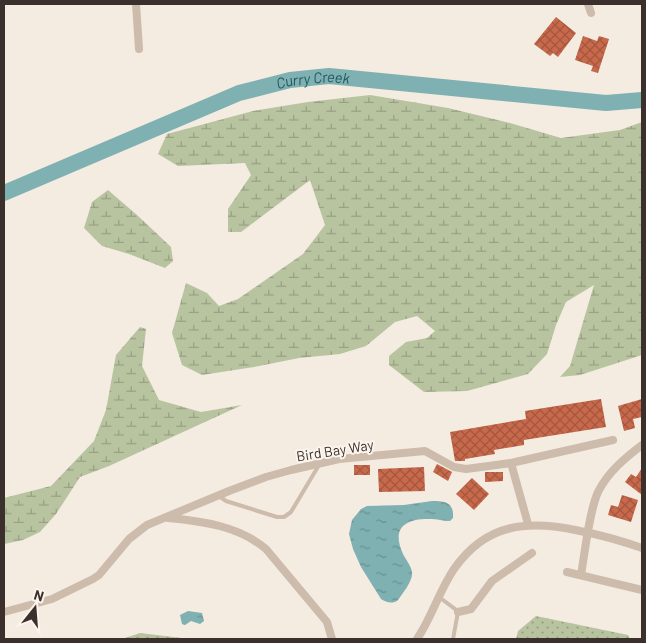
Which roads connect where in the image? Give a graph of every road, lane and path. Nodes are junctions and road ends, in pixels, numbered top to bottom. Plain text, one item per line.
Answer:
1 (136, 4) edge
2 (588, 4) edge
3 (591, 13) dead end
4 (139, 49) dead end
5 (613, 440) dead end
6 (642, 445) edge
7 (320, 462) junction
8 (511, 463) junction
9 (219, 496) junction
10 (166, 518) junction
11 (528, 524) junction
12 (589, 533) junction
13 (642, 548) edge
14 (532, 553) dead end
15 (567, 572) dead end
16 (581, 575) junction
17 (642, 590) edge
18 (439, 597) junction
19 (4, 612) edge
20 (458, 612) junction
21 (332, 639) edge
22 (417, 639) edge
23 (453, 639) edge

1 - 4 street
2 - 3 street
5 - 8 street, Bird Bay Way
6 - 12 street
7 - 8 street, Bird Bay Way
7 - 9 street, Bird Bay Way
7 - 9 lane
8 - 11 street
9 - 10 street, Bird Bay Way
10 - 19 street, Bird Bay Way
10 - 21 street, Bird Bay Way
11 - 12 street
11 - 18 street
12 - 13 street
12 - 16 street
14 - 20 street
15 - 16 street
16 - 17 street
18 - 20 lane
18 - 22 street
20 - 23 lane

